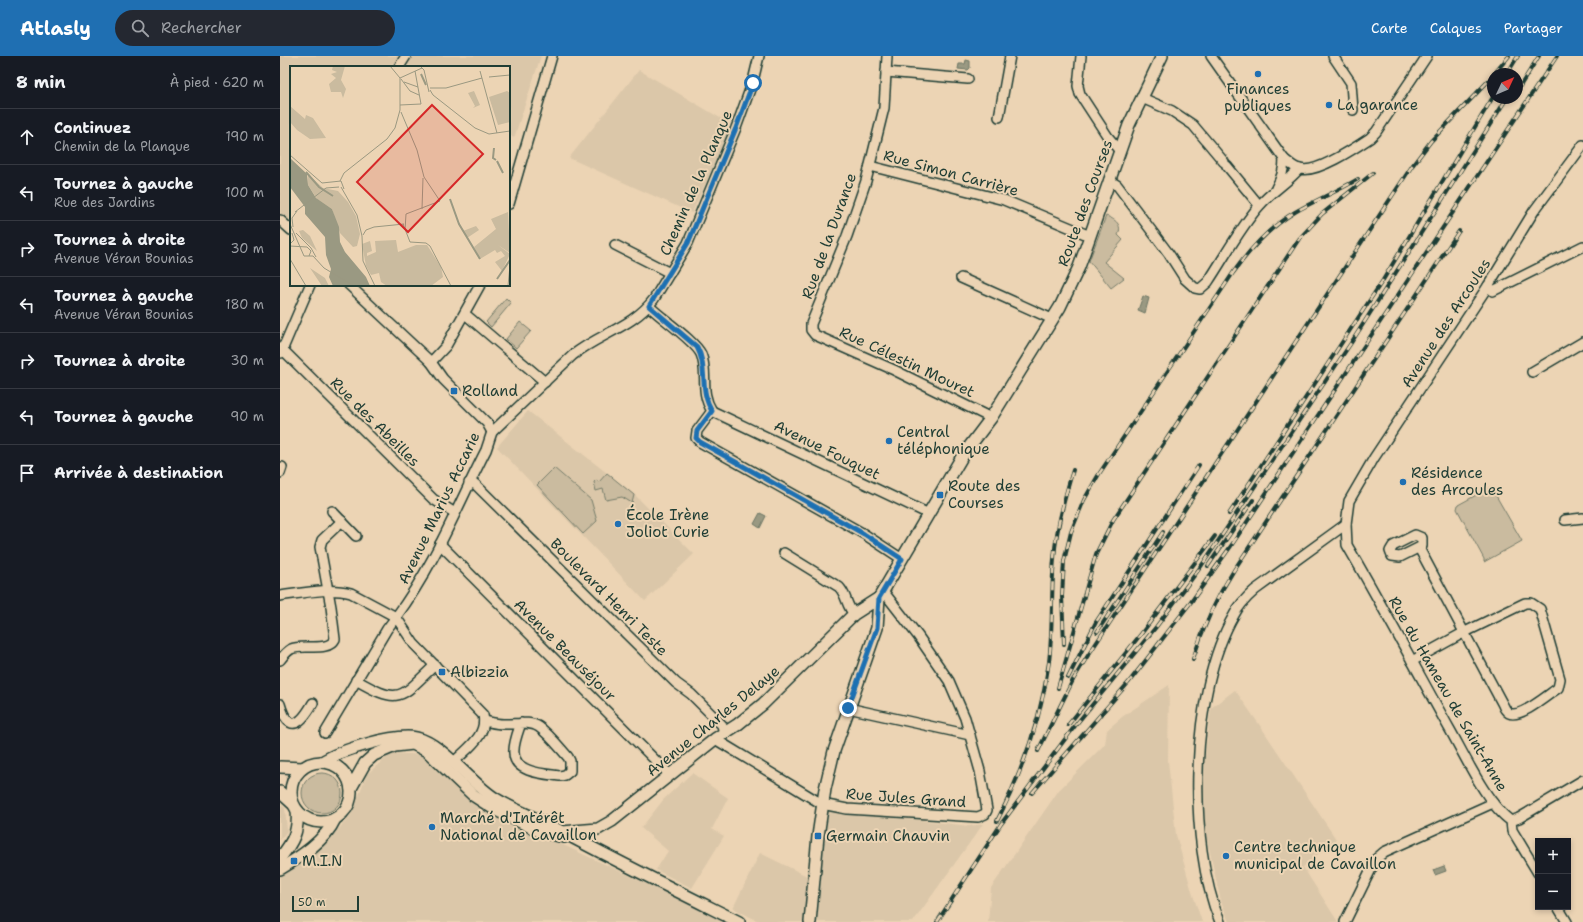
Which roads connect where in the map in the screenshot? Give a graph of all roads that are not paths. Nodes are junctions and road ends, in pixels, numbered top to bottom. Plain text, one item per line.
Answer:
1 (406, 56) edge
2 (552, 56) edge
3 (759, 56) edge
4 (887, 56) edge
5 (1010, 56) edge
6 (1082, 56) edge
7 (1211, 56) edge
8 (1333, 56) edge
9 (1427, 56) edge
10 (1162, 57) edge
11 (400, 66) edge
12 (886, 72) junction
13 (968, 79) dead end
14 (1142, 98) junction
15 (1354, 110) dead end
16 (998, 117) dead end
17 (1583, 145) edge
18 (1119, 150) junction
19 (1284, 159) junction
20 (870, 166) junction
21 (1299, 169) junction
22 (1109, 180) junction
23 (1274, 191) junction
24 (510, 201) edge
25 (1259, 205) junction
26 (280, 220) edge
27 (290, 229) edge
28 (1090, 236) junction
29 (615, 245) dead end
30 (1583, 246) edge
31 (670, 273) junction
32 (960, 278) dead end
33 (310, 286) edge
34 (350, 286) edge
35 (479, 286) edge
36 (1488, 286) junction
37 (649, 306) junction
38 (465, 314) junction
39 (1052, 320) junction
40 (812, 330) joint
41 (1583, 342) edge
42 (281, 350) edge
43 (431, 362) junction
44 (1532, 372) dead end
45 (545, 382) junction
46 (712, 411) junction
47 (991, 418) junction
48 (492, 432) junction
49 (469, 483) junction
50 (332, 511) dead end
51 (455, 513) junction
52 (929, 514) junction
53 (1583, 518) edge
54 (1565, 520) dead end
55 (342, 521) junction
56 (1346, 524) junction
57 (356, 536) dead end
58 (440, 544) junction
59 (1419, 548) dead end
60 (784, 553) dead end
61 (902, 559) junction
62 (328, 591) junction
63 (881, 594) junction
64 (280, 596) edge
65 (857, 612) junction
66 (396, 617) junction
67 (877, 618) junction
68 (1464, 633) junction
69 (280, 660) edge
70 (1412, 661) junction
71 (435, 665) junction
72 (356, 680) junction
73 (313, 703) dead end
74 (280, 704) edge
75 (848, 708) junction
76 (484, 721) junction
77 (520, 723) junction
78 (325, 733) dead end
79 (970, 735) junction
80 (719, 737) junction
81 (413, 744) junction
82 (322, 762) junction
83 (453, 763) junction
84 (280, 766) edge
85 (303, 768) junction
86 (670, 776) junction
87 (1583, 780) edge
88 (351, 788) junction
89 (280, 792) edge
90 (1494, 803) junction
91 (822, 804) junction
92 (294, 807) junction
93 (335, 819) junction
94 (1511, 821) junction
95 (598, 829) junction
96 (562, 832) junction
97 (572, 839) junction
98 (588, 847) junction
99 (280, 858) edge
100 (1535, 868) edge
101 (280, 869) edge
102 (1560, 910) edge
103 (739, 922) edge
104 (810, 922) edge
105 (1220, 922) edge
106 (1345, 922) edge
107 (1567, 922) edge

1 - 11 street
2 - 24 street
3 - 31 street, Chemin de la Planque
4 - 12 street, Rue de la Durance
5 - 16 street
6 - 18 street
7 - 19 street
8 - 15 street
9 - 21 street
10 - 14 street, Route des Courses
12 - 13 street
12 - 20 street, Rue de la Durance
14 - 18 street, Route des Courses
14 - 25 street
17 - 36 street, Avenue des Arcoules
18 - 22 street, Route des Courses
19 - 21 street
19 - 23 street
20 - 28 street, Rue Simon Carrière
20 - 40 street, Rue de la Durance
21 - 23 street
22 - 25 street
22 - 28 street, Route des Courses
23 - 25 street
26 - 27 street
28 - 39 street, Route des Courses
29 - 31 street
30 - 36 street
31 - 37 street, Chemin de la Planque
32 - 39 street
33 - 42 street
34 - 43 street
35 - 38 street
36 - 56 street, Avenue des Arcoules
37 - 45 street, Chemin de la Planque
37 - 46 street
38 - 43 street
38 - 45 street
39 - 47 street, Route des Courses
40 - 47 street, Rue Célestin Mouret
41 - 44 street
42 - 51 street, Rue des Abeilles
43 - 48 street
45 - 48 street, Chemin de la Planque
46 - 52 street, Avenue Fouquet
46 - 61 street
47 - 52 street, Route des Courses
48 - 49 street, Avenue Marius Accarie
49 - 51 street, Avenue Marius Accarie
49 - 80 street, Boulevard Henri Teste
50 - 55 street
51 - 58 street, Avenue Marius Accarie
52 - 61 street, Route des Courses
53 - 54 street
55 - 57 street
55 - 62 street
56 - 70 street, Rue du Hameau de Saint-Anne
56 - 105 street
58 - 66 street, Avenue Marius Accarie
58 - 86 street, Avenue Beauséjour
59 - 68 street
60 - 65 street
61 - 63 street, Route des Courses
62 - 64 street
62 - 66 street
62 - 69 street
63 - 65 street, Avenue Charles Delaye
63 - 67 street
63 - 79 street
65 - 67 street
65 - 80 street, Avenue Charles Delaye
66 - 71 street
66 - 72 street, Avenue Marius Accarie
67 - 75 street
68 - 68 street
68 - 70 street
70 - 90 street, Rue du Hameau de Saint-Anne
71 - 72 street
71 - 76 street
72 - 78 street, Avenue Marius Accarie
73 - 74 street
75 - 79 street
75 - 91 street
76 - 77 street
76 - 83 street
77 - 77 street
79 - 91 street, Rue Jules Grand
80 - 86 street, Avenue Charles Delaye
80 - 91 street, Rue Jules Grand
81 - 83 street
81 - 88 street
81 - 97 street
82 - 83 street
82 - 85 street
82 - 88 street
83 - 96 street
84 - 85 street
85 - 92 street
86 - 95 street, Avenue Charles Delaye
87 - 94 street
88 - 93 street
89 - 92 street
90 - 94 street, Rue du Hameau de Saint-Anne
90 - 106 street
91 - 104 street
92 - 93 street
92 - 99 street
93 - 101 street
94 - 100 street, Rue du Hameau de Saint-Anne
95 - 96 street, Avenue Charles Delaye
95 - 98 street, Avenue Charles Delaye
96 - 97 street
97 - 98 street
98 - 103 street
102 - 107 street

